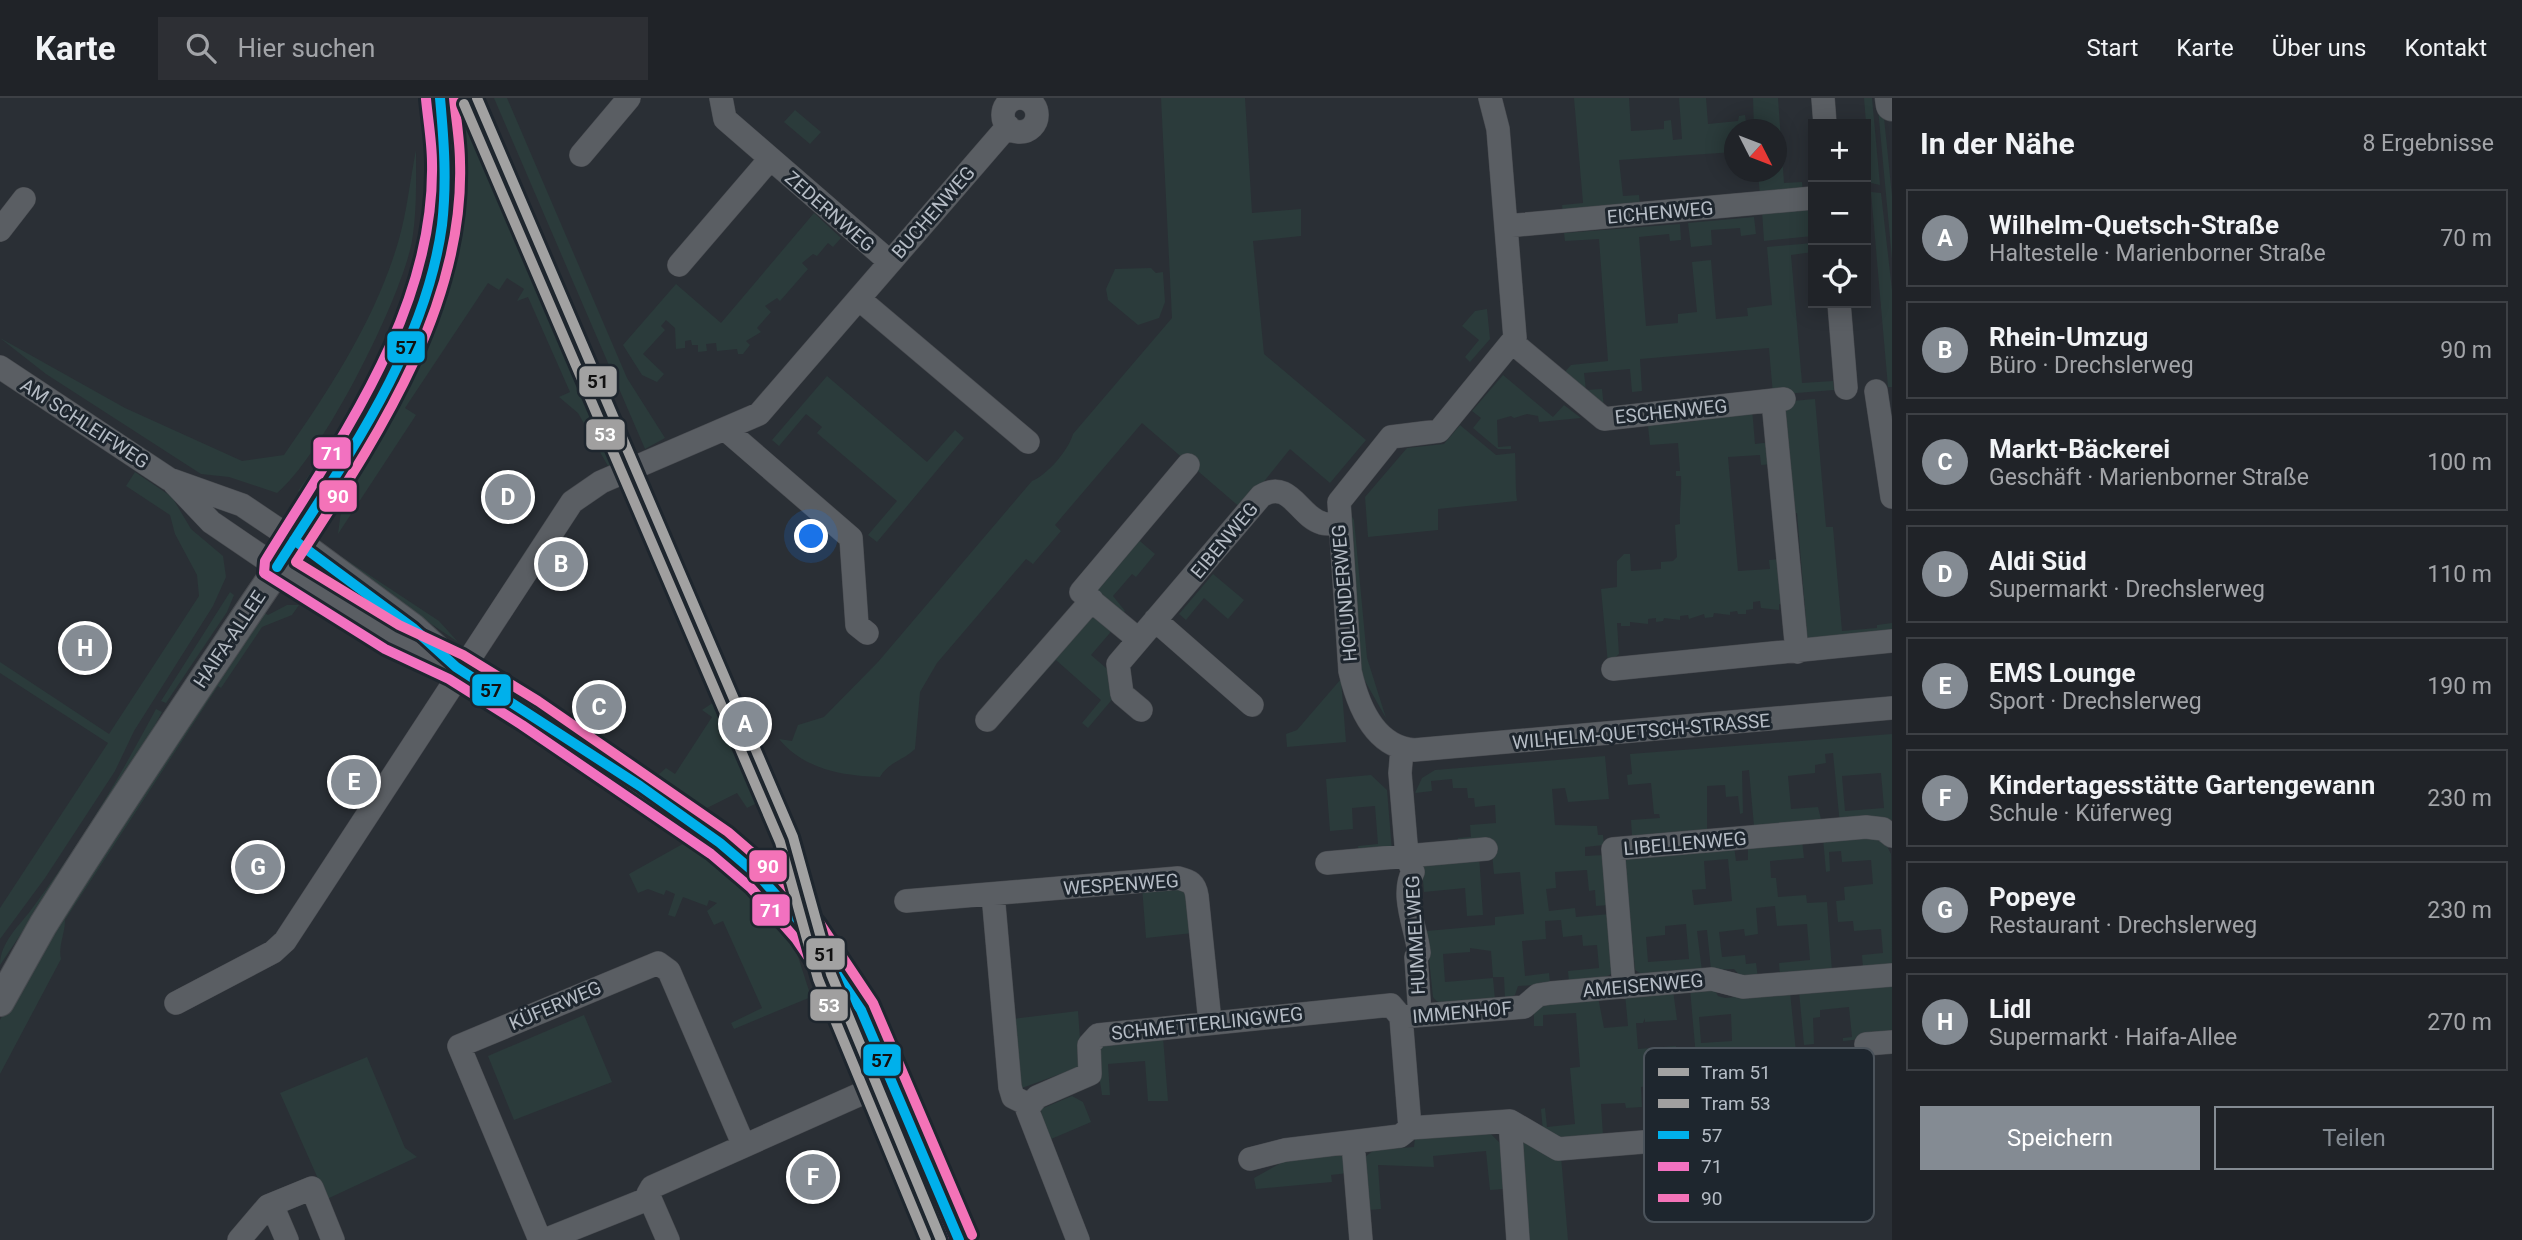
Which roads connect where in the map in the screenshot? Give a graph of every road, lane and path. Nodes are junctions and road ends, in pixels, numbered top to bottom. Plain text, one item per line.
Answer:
1 (440, 98) edge
2 (629, 98) edge
3 (721, 98) edge
4 (1823, 98) edge
5 (1891, 98) edge
6 (1488, 99) edge
7 (1892, 105) edge
8 (1825, 119) edge
9 (1008, 126) dead end
10 (581, 155) dead end
11 (770, 159) junction
12 (1808, 198) edge
13 (24, 199) dead end
14 (1506, 226) junction
15 (0, 230) edge
16 (890, 262) junction
17 (678, 265) dead end
18 (859, 299) junction
19 (1839, 308) edge
20 (1513, 343) junction
21 (0, 367) edge
22 (1846, 388) dead end
23 (1876, 391) dead end
24 (725, 429) junction
25 (1028, 442) dead end
26 (1188, 465) dead end
27 (169, 478) junction
28 (1892, 497) edge
29 (1338, 523) junction
30 (294, 540) junction
31 (277, 566) junction
32 (1092, 600) junction
33 (1155, 620) junction
34 (867, 633) dead end
35 (1138, 639) junction
36 (1892, 641) edge
37 (1797, 652) junction
38 (458, 668) junction
39 (1613, 669) dead end
40 (1252, 705) dead end
41 (1892, 708) edge
42 (1141, 710) dead end
43 (987, 720) dead end
44 (1396, 747) junction
45 (1892, 836) edge
46 (1486, 849) dead end
47 (1407, 856) junction
48 (1327, 863) dead end
49 (993, 894) junction
50 (906, 901) dead end
51 (1892, 975) edge
52 (1624, 987) junction
53 (0, 1002) edge
54 (176, 1003) dead end
55 (1524, 1007) joint
56 (1410, 1016) junction
57 (1210, 1022) junction
58 (1892, 1042) edge
59 (1866, 1044) dead end
60 (892, 1080) junction
61 (1029, 1105) junction
62 (1510, 1121) junction
63 (1410, 1128) junction
64 (1644, 1142) edge
65 (1353, 1143) junction
66 (744, 1146) junction
67 (1250, 1158) dead end
68 (650, 1198) junction
69 (272, 1205) junction
70 (239, 1240) edge
71 (287, 1240) edge
72 (333, 1240) edge
73 (543, 1240) edge
74 (668, 1240) edge
75 (958, 1240) edge
76 (1077, 1240) edge
77 (1361, 1240) edge
78 (1518, 1240) edge

1 - 30 street, HAIFA-ALLEE
2 - 10 street
3 - 11 street, ZEDERNWEG
4 - 8 street
5 - 7 main road
6 - 14 street
9 - 16 street, BUCHENWEG
11 - 16 street, ZEDERNWEG
11 - 17 street, ZEDERNWEG
12 - 14 street, EICHENWEG
13 - 15 street
14 - 20 street
16 - 18 street, BUCHENWEG
18 - 24 street, BUCHENWEG
18 - 25 street
19 - 22 street
20 - 29 street, HOLUNDERWEG
20 - 37 street, ESCHENWEG
21 - 27 street, AM SCHLEIFWEG
23 - 28 street
24 - 34 street
24 - 38 street, BUCHENWEG
26 - 32 street
27 - 30 street, AM SCHLEIFWEG
27 - 31 street, AM SCHLEIFWEG
29 - 33 street, EIBENWEG
29 - 44 street, HOLUNDERWEG
30 - 31 street, HAIFA-ALLEE
30 - 38 street
31 - 38 street
31 - 53 street, HAIFA-ALLEE
32 - 35 street
32 - 43 street
33 - 35 street, EIBENWEG
33 - 40 street
35 - 42 street, EIBENWEG
36 - 37 street
37 - 39 street
38 - 54 street, BUCHENWEG
38 - 60 street
41 - 44 street, WILHELM-QUETSCH-STRASSE
44 - 47 street, HUMMELWEG
45 - 52 street, LIBELLENWEG
46 - 47 street, HUMMELWEG
47 - 48 street, HUMMELWEG
47 - 56 street, HUMMELWEG
49 - 50 street, WESPENWEG
49 - 57 street, WESPENWEG
49 - 61 street
51 - 52 street, AMEISENWEG
52 - 55 street, AMEISENWEG
55 - 56 street, IMMENHOF
56 - 57 street, SCHMETTERLINGWEG
56 - 63 street, IMMENHOF
57 - 61 street, SCHMETTERLINGWEG
58 - 59 street
60 - 66 street, KÜFERWEG
60 - 75 street
61 - 76 street
62 - 63 street
62 - 64 street
62 - 78 street
63 - 65 street
65 - 67 street
65 - 77 street
66 - 68 street, KÜFERWEG
66 - 73 street, KÜFERWEG
68 - 73 street, KÜFERWEG
68 - 74 street
69 - 70 street
69 - 71 street
69 - 72 street

